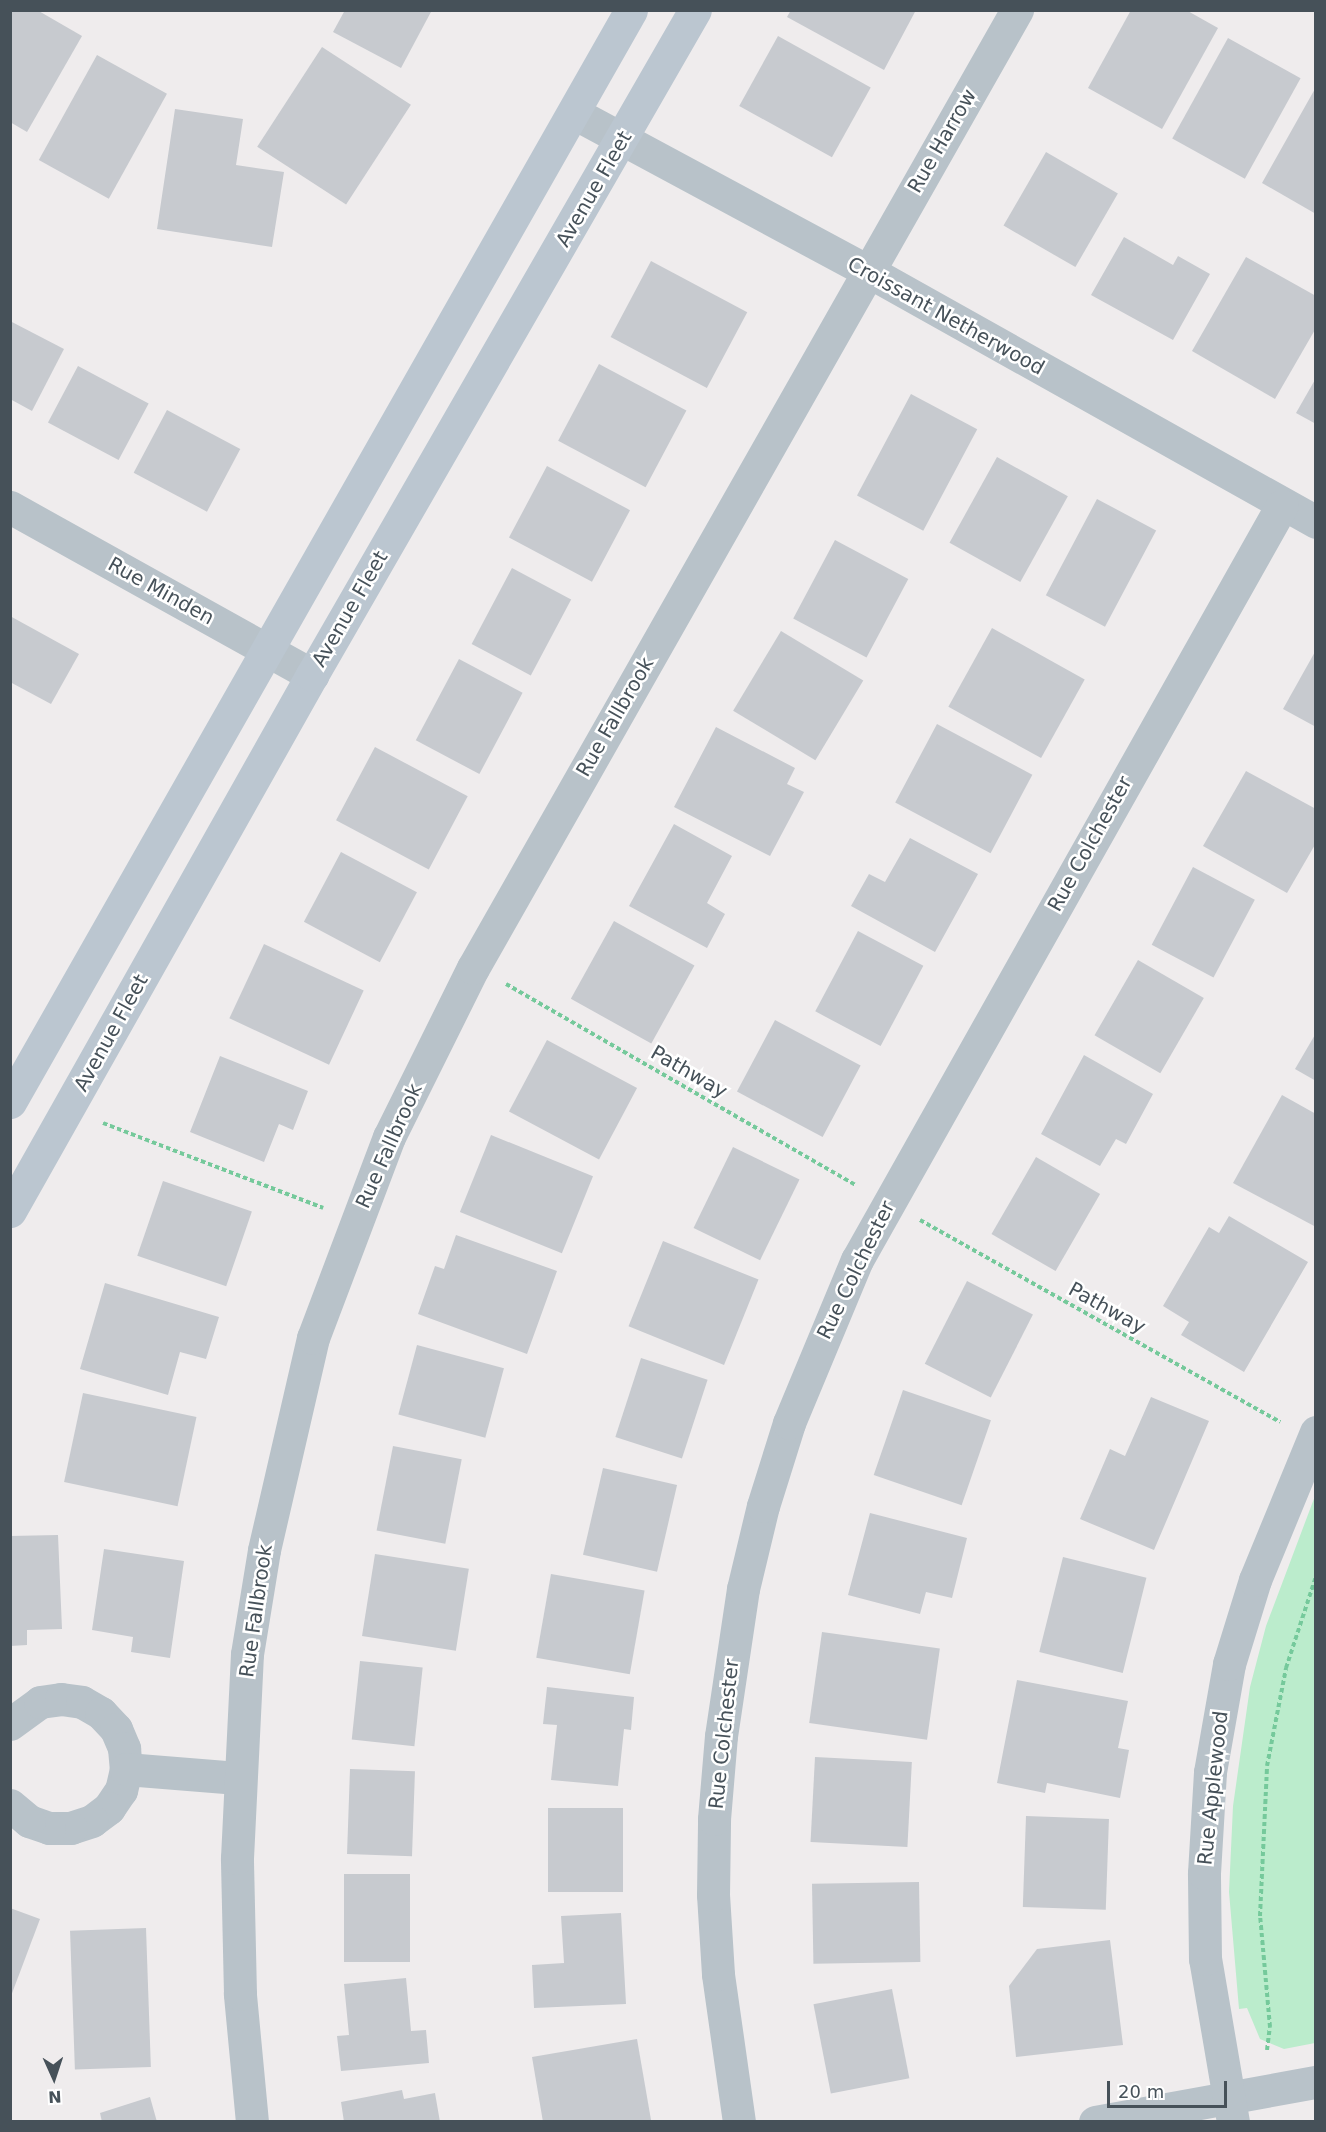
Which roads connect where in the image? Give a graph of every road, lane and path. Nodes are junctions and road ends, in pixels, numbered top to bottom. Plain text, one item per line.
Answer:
1 (631, 10) edge
2 (695, 10) edge
3 (1017, 10) edge
4 (574, 112) junction
5 (623, 140) junction
6 (868, 271) junction
7 (1282, 505) junction
8 (10, 507) edge
9 (1316, 522) edge
10 (268, 650) junction
11 (312, 675) junction
12 (503, 982) dead end
13 (10, 1102) edge
14 (91, 1118) dead end
15 (860, 1187) dead end
16 (327, 1209) dead end
17 (10, 1211) edge
18 (917, 1218) dead end
19 (1282, 1423) dead end
20 (1316, 1432) edge
21 (1316, 1576) edge
22 (10, 1724) edge
23 (126, 1770) junction
24 (238, 1778) junction
25 (10, 1805) edge
26 (1262, 2047) dead end
27 (1267, 2050) junction
28 (1274, 2052) dead end
29 (1316, 2082) edge
30 (1231, 2110) edge
31 (252, 2121) edge
32 (739, 2121) edge
33 (1095, 2121) edge

1 - 4 main road
2 - 5 main road, Avenue Fleet
3 - 6 street, Rue Harrow
4 - 5 street, Croissant Netherwood
4 - 10 main road
5 - 6 street, Croissant Netherwood
5 - 11 main road, Avenue Fleet
6 - 7 street, Croissant Netherwood
6 - 24 street, Rue Fallbrook
7 - 9 street, Croissant Netherwood
7 - 32 street, Rue Colchester
8 - 10 street, Rue Minden
10 - 11 street, Rue Minden
10 - 13 main road
11 - 17 main road, Avenue Fleet
12 - 15 path, Pathway
14 - 16 path
18 - 19 path, Pathway
20 - 30 street, Rue Applewood
21 - 27 path
22 - 23 street
23 - 24 street
23 - 25 street
24 - 31 street, Rue Fallbrook
26 - 27 path
27 - 28 path
29 - 30 street
30 - 33 street

